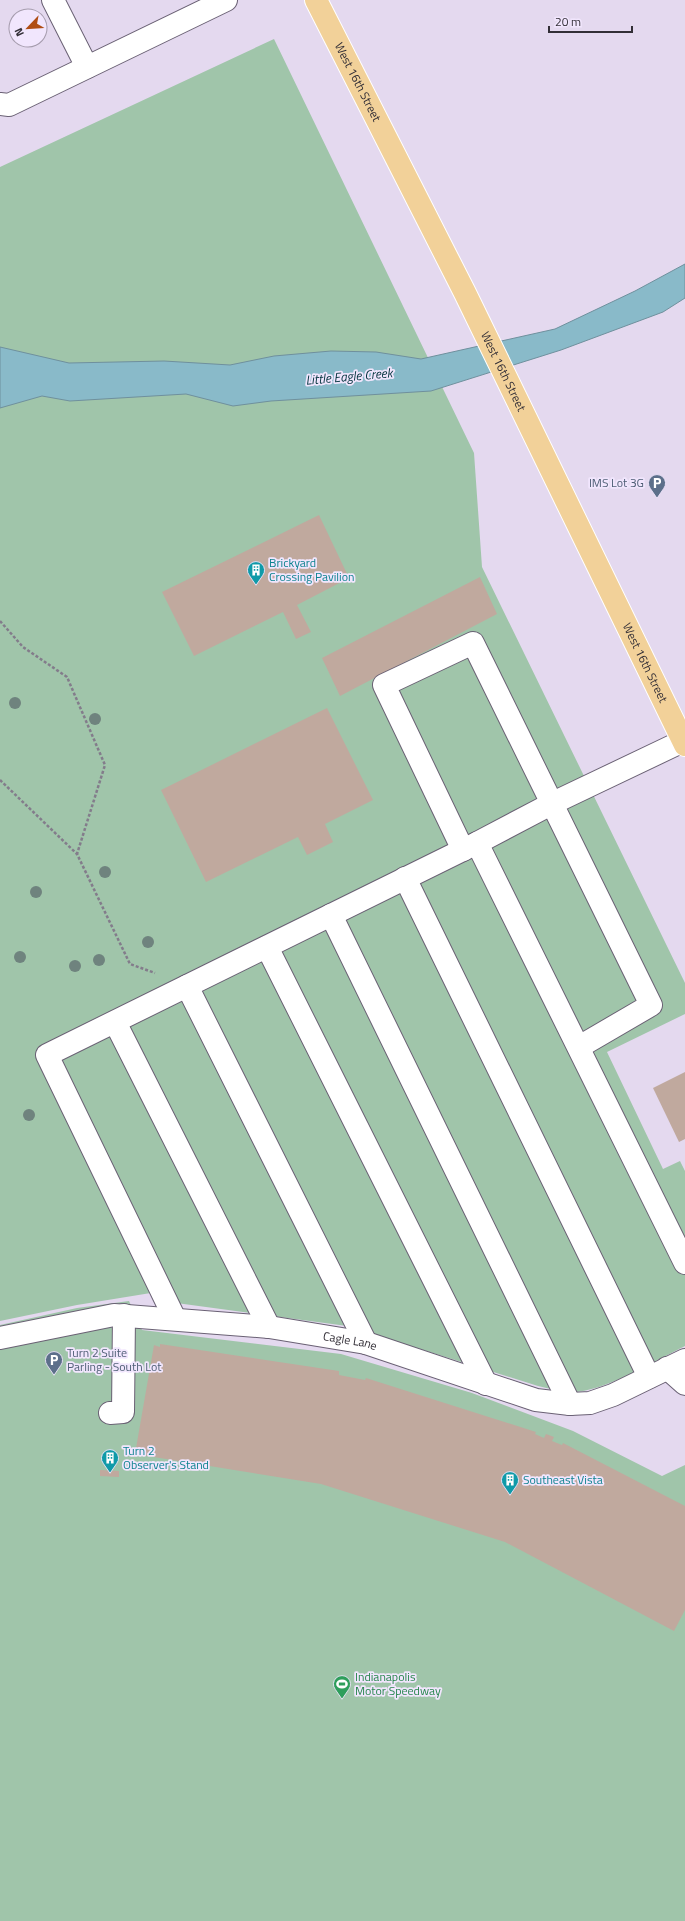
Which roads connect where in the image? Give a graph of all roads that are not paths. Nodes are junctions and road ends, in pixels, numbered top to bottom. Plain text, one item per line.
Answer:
1 (53, 0) edge
2 (226, 0) edge
3 (316, 0) edge
4 (86, 67) junction
5 (0, 104) edge
6 (684, 743) edge
7 (553, 803) junction
8 (470, 846) junction
9 (405, 878) junction
10 (331, 915) junction
11 (267, 947) junction
12 (187, 986) junction
13 (115, 1022) junction
14 (579, 1047) junction
15 (685, 1263) edge
16 (124, 1315) junction
17 (175, 1319) junction
18 (269, 1327) junction
19 (0, 1338) edge
20 (366, 1343) junction
21 (667, 1368) edge
22 (486, 1384) junction
23 (685, 1384) edge
24 (570, 1404) junction
25 (110, 1413) dead end

1 - 4 lane
2 - 4 lane
3 - 6 main road, West 16th Street
4 - 5 lane
6 - 7 lane
7 - 8 lane
7 - 8 lane
7 - 14 lane
8 - 9 lane
8 - 14 lane
9 - 10 lane
9 - 21 lane
10 - 11 lane
10 - 24 lane
11 - 12 lane
11 - 22 lane
12 - 13 lane
12 - 20 lane
13 - 17 lane
13 - 18 lane
14 - 15 lane
16 - 17 lane, Cagle Lane
16 - 19 lane, Cagle Lane
16 - 25 lane
17 - 18 lane, Cagle Lane
18 - 20 lane, Cagle Lane
20 - 22 lane, Cagle Lane
21 - 23 lane
21 - 24 lane, Cagle Lane
22 - 24 lane, Cagle Lane

